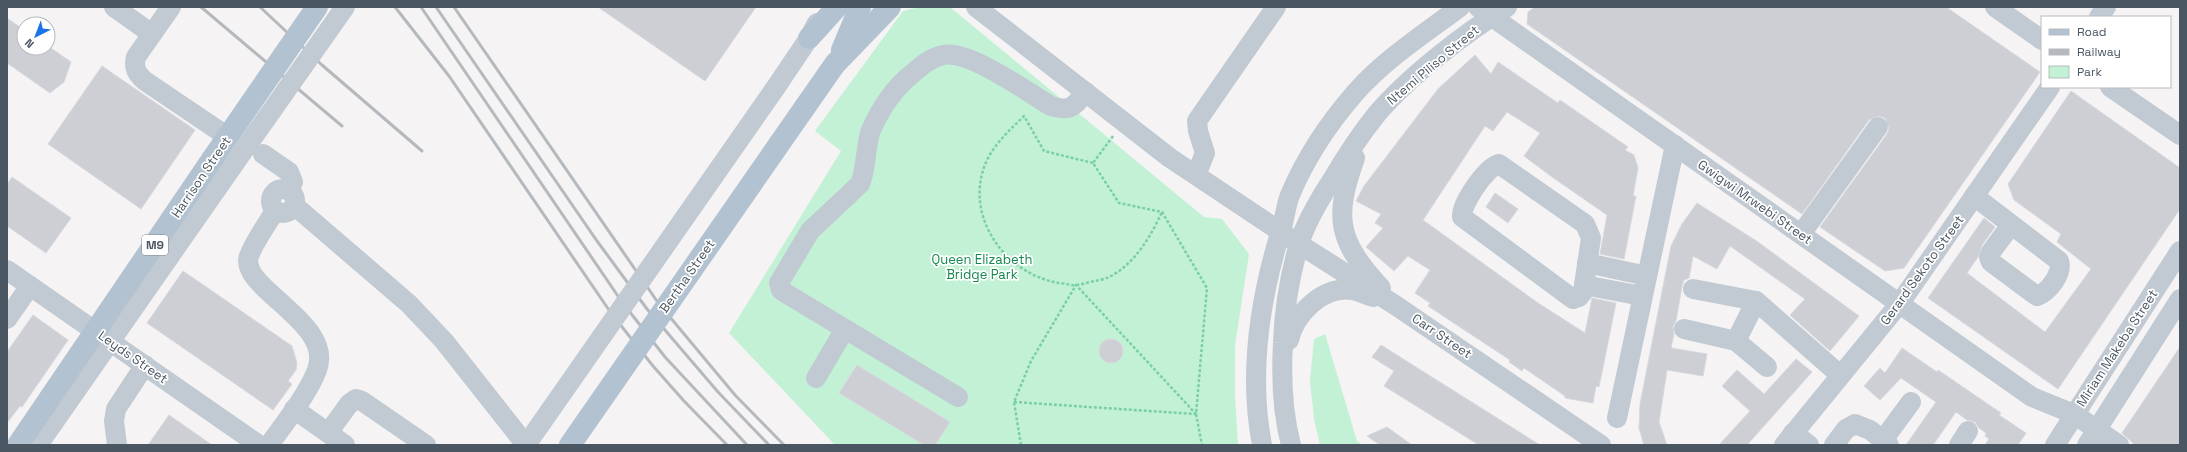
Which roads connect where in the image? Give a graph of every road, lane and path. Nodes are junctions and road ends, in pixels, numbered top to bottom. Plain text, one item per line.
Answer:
1 (114, 7) edge
2 (171, 7) edge
3 (317, 7) edge
4 (345, 7) edge
5 (825, 7) edge
6 (837, 7) edge
7 (860, 7) edge
8 (890, 7) edge
9 (976, 7) edge
10 (1276, 7) edge
11 (1460, 7) edge
12 (1995, 7) edge
13 (2106, 7) edge
14 (1492, 10) edge
15 (2100, 16) edge
16 (152, 34) junction
17 (809, 38) junction
18 (2041, 39) edge
19 (836, 64) junction
20 (2049, 88) edge
21 (2111, 88) edge
22 (1086, 92) junction
23 (1878, 127) dead end
24 (1116, 132) dead end
25 (1365, 132) junction
26 (2180, 135) edge
27 (228, 137) junction
28 (1675, 145) junction
29 (264, 154) dead end
30 (223, 163) junction
31 (1093, 163) junction
32 (1196, 176) junction
33 (1974, 196) junction
34 (292, 198) junction
35 (1162, 212) junction
36 (2011, 224) dead end
37 (1280, 231) junction
38 (1801, 234) junction
39 (1299, 244) junction
40 (2180, 251) edge
41 (1587, 263) junction
42 (7, 270) edge
43 (1647, 276) junction
44 (1076, 285) junction
45 (1584, 285) junction
46 (30, 286) junction
47 (1693, 289) dead end
48 (1642, 296) junction
49 (2180, 299) edge
50 (1756, 301) junction
51 (1900, 303) junction
52 (1395, 304) junction
53 (7, 319) edge
54 (845, 329) junction
55 (1684, 329) dead end
56 (104, 336) junction
57 (1736, 341) junction
58 (145, 365) junction
59 (1767, 367) dead end
60 (1281, 372) junction
61 (1840, 375) junction
62 (816, 378) dead end
63 (958, 397) dead end
64 (2032, 397) junction
65 (1014, 402) junction
66 (1911, 402) dead end
67 (294, 409) junction
68 (1196, 414) junction
69 (2074, 414) junction
70 (1617, 418) dead end
71 (328, 433) junction
72 (2059, 438) edge
73 (2091, 440) edge
74 (44, 441) edge
75 (1795, 441) edge
76 (1886, 443) edge
77 (18, 445) edge
78 (117, 445) edge
79 (259, 445) edge
80 (270, 445) edge
81 (345, 445) edge
82 (426, 445) edge
83 (526, 445) edge
84 (570, 445) edge
85 (1021, 445) edge
86 (1202, 445) edge
87 (1262, 445) edge
88 (1291, 445) edge
89 (1601, 445) edge
90 (1834, 445) edge
91 (2119, 445) edge

1 - 16 street
2 - 16 street
3 - 27 main road, Harrison Street / M9, bridge
4 - 30 street, bridge
5 - 17 street
6 - 17 main road
7 - 19 main road
8 - 19 main road
9 - 22 street, Carr Street
10 - 32 street
11 - 37 street, Ntemi Piliso Street
12 - 18 street
13 - 15 street
14 - 25 street, Ntemi Piliso Street
14 - 28 street, Gwigwi Mrwebi Street
16 - 27 street
17 - 83 street, bridge
19 - 84 main road, Bertha Street, bridge
20 - 33 street, Gerard Sekoto Street
21 - 26 street
22 - 32 street, Carr Street
22 - 54 street
23 - 38 street
24 - 31 path
25 - 39 street, Ntemi Piliso Street
25 - 52 street
27 - 30 main road, Harrison Street / M9, bridge
28 - 38 street, Gwigwi Mrwebi Street
28 - 43 street
29 - 34 street
30 - 56 main road, Harrison Street / M9
31 - 35 path
31 - 44 path
32 - 37 street, Carr Street
33 - 36 street
33 - 51 street, Gerard Sekoto Street
34 - 67 street
34 - 83 street
35 - 44 path
35 - 68 path
37 - 39 street, Carr Street
37 - 87 street, Ntemi Piliso Street
38 - 51 street, Gwigwi Mrwebi Street
39 - 52 street, Carr Street
39 - 60 street, Ntemi Piliso Street
40 - 69 street, Miriam Makeba Street
41 - 43 street
41 - 45 street
41 - 45 street
42 - 46 street, Leyds Street
43 - 48 street
44 - 65 path
44 - 68 path
45 - 48 street
46 - 53 street
46 - 56 street, Leyds Street
47 - 50 street
48 - 70 street
49 - 73 street, Miriam Makeba Street
50 - 57 street
50 - 61 street
51 - 61 street, Gerard Sekoto Street
51 - 64 street, Gwigwi Mrwebi Street
52 - 60 street
52 - 89 street, Carr Street
54 - 62 street
54 - 63 street
55 - 57 street
56 - 58 street, Leyds Street
56 - 74 street
56 - 77 main road, Harrison Street / M9
57 - 59 street
58 - 78 street
58 - 79 street, Leyds Street
60 - 88 street, Ntemi Piliso Street
61 - 75 street, Gerard Sekoto Street
64 - 69 street, Gwigwi Mrwebi Street
64 - 72 street, Gwigwi Mrwebi Street
65 - 68 path
65 - 85 path
66 - 76 street
67 - 71 street
67 - 80 street
68 - 86 path
69 - 72 street, Miriam Makeba Street
69 - 73 street, Gwigwi Mrwebi Street
71 - 81 street
71 - 82 street
72 - 73 street, Gwigwi Mrwebi Street
73 - 91 street, Gwigwi Mrwebi Street
76 - 90 street

